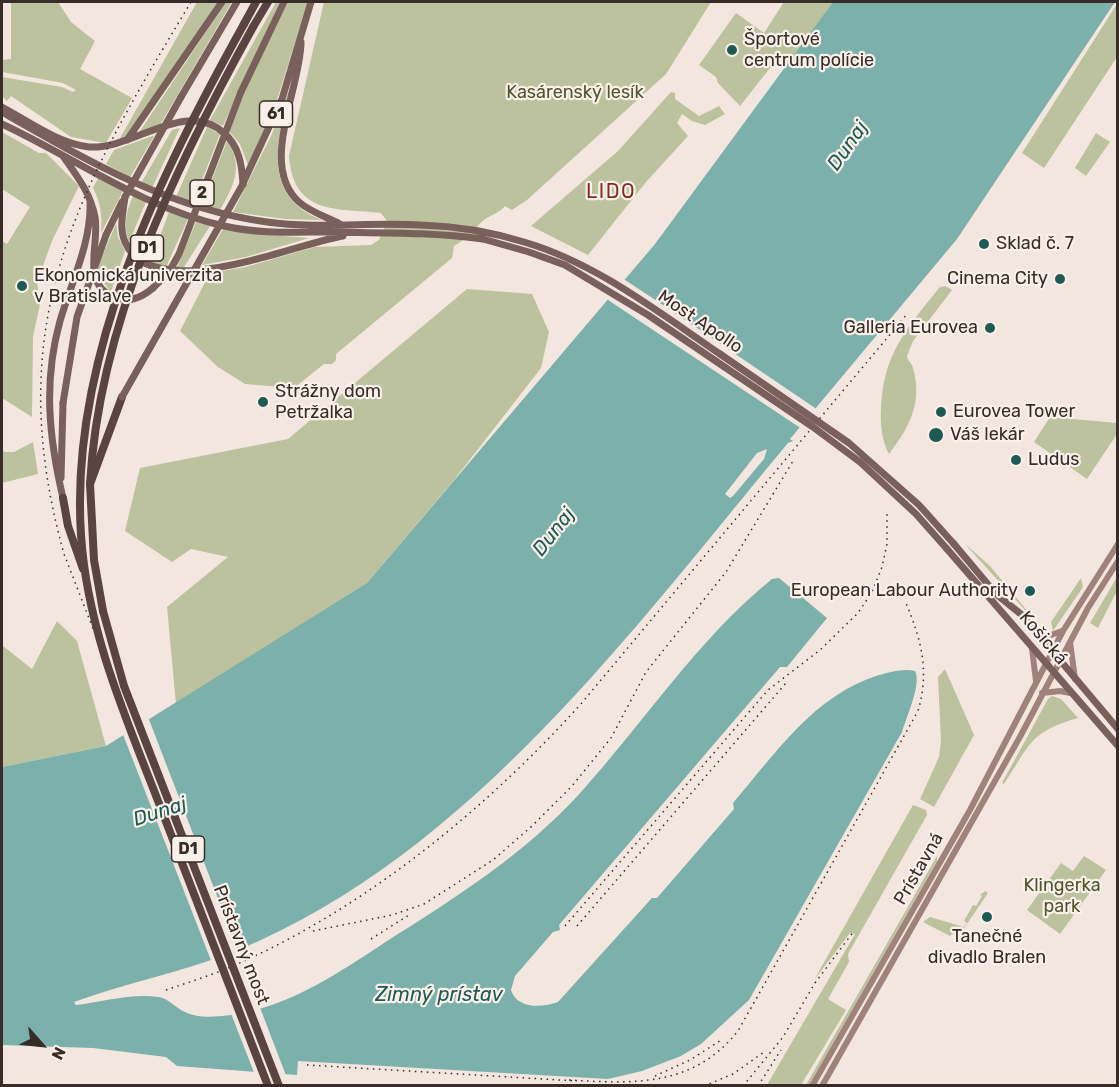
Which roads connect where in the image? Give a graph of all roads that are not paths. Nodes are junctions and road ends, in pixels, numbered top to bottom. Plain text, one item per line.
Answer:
1 (222, 2) edge
2 (237, 2) edge
3 (256, 2) edge
4 (268, 2) edge
5 (285, 2) edge
6 (311, 2) edge
7 (301, 42) junction
8 (2, 107) edge
9 (2, 124) edge
10 (125, 142) junction
11 (61, 154) junction
12 (243, 184) junction
13 (125, 197) junction
14 (90, 201) junction
15 (342, 225) junction
16 (362, 233) junction
17 (122, 397) joint
18 (90, 484) junction
19 (63, 498) junction
20 (1118, 544) edge
21 (950, 547) junction
22 (1118, 561) edge
23 (86, 576) junction
24 (1034, 629) junction
25 (1063, 631) junction
26 (1070, 641) junction
27 (1032, 649) junction
28 (1052, 651) junction
29 (1059, 661) junction
30 (1045, 664) junction
31 (1053, 673) junction
32 (1075, 680) junction
33 (1036, 682) junction
34 (1042, 693) junction
35 (1070, 693) junction
36 (1118, 729) edge
37 (1118, 746) edge
38 (268, 1086) edge
39 (279, 1086) edge
40 (813, 1086) edge
41 (822, 1086) edge

1 - 10 main road
2 - 13 main road, bridge
3 - 23 highway, D1, bridge
4 - 18 highway, D1, bridge
5 - 14 main road, 2, bridge
6 - 7 main road, 61
7 - 12 main road, 61
7 - 15 main road
8 - 10 main road
8 - 15 main road, Most Apollo
9 - 11 main road, 2
10 - 12 main road
11 - 14 main road, 2
11 - 16 main road
12 - 17 main road, 61, bridge
13 - 16 main road
13 - 19 main road, bridge
14 - 19 main road
15 - 21 main road, Most Apollo, bridge
16 - 21 main road, Most Apollo, bridge
17 - 18 highway, bridge
18 - 39 highway, Prístavný most / D1, bridge
19 - 23 highway, bridge
20 - 25 main road, Prístavná
21 - 24 main road, Košická
21 - 27 main road, Košická
22 - 26 main road, Prístavná
23 - 38 highway, Prístavný most / D1, bridge
24 - 25 main road
24 - 28 main road, Košická
25 - 28 main road, Prístavná
26 - 29 main road, Prístavná
26 - 32 main road
27 - 30 main road, Košická
27 - 33 main road
28 - 29 main road, Košická
28 - 30 main road, Prístavná
29 - 31 main road, Prístavná
29 - 32 main road, Košická
30 - 31 main road, Košická
30 - 33 main road, Prístavná
31 - 34 main road, Prístavná
31 - 35 main road, Košická
32 - 36 main road, Košická
33 - 40 main road, Prístavná
34 - 35 main road
34 - 41 main road, Prístavná
35 - 37 main road, Košická

